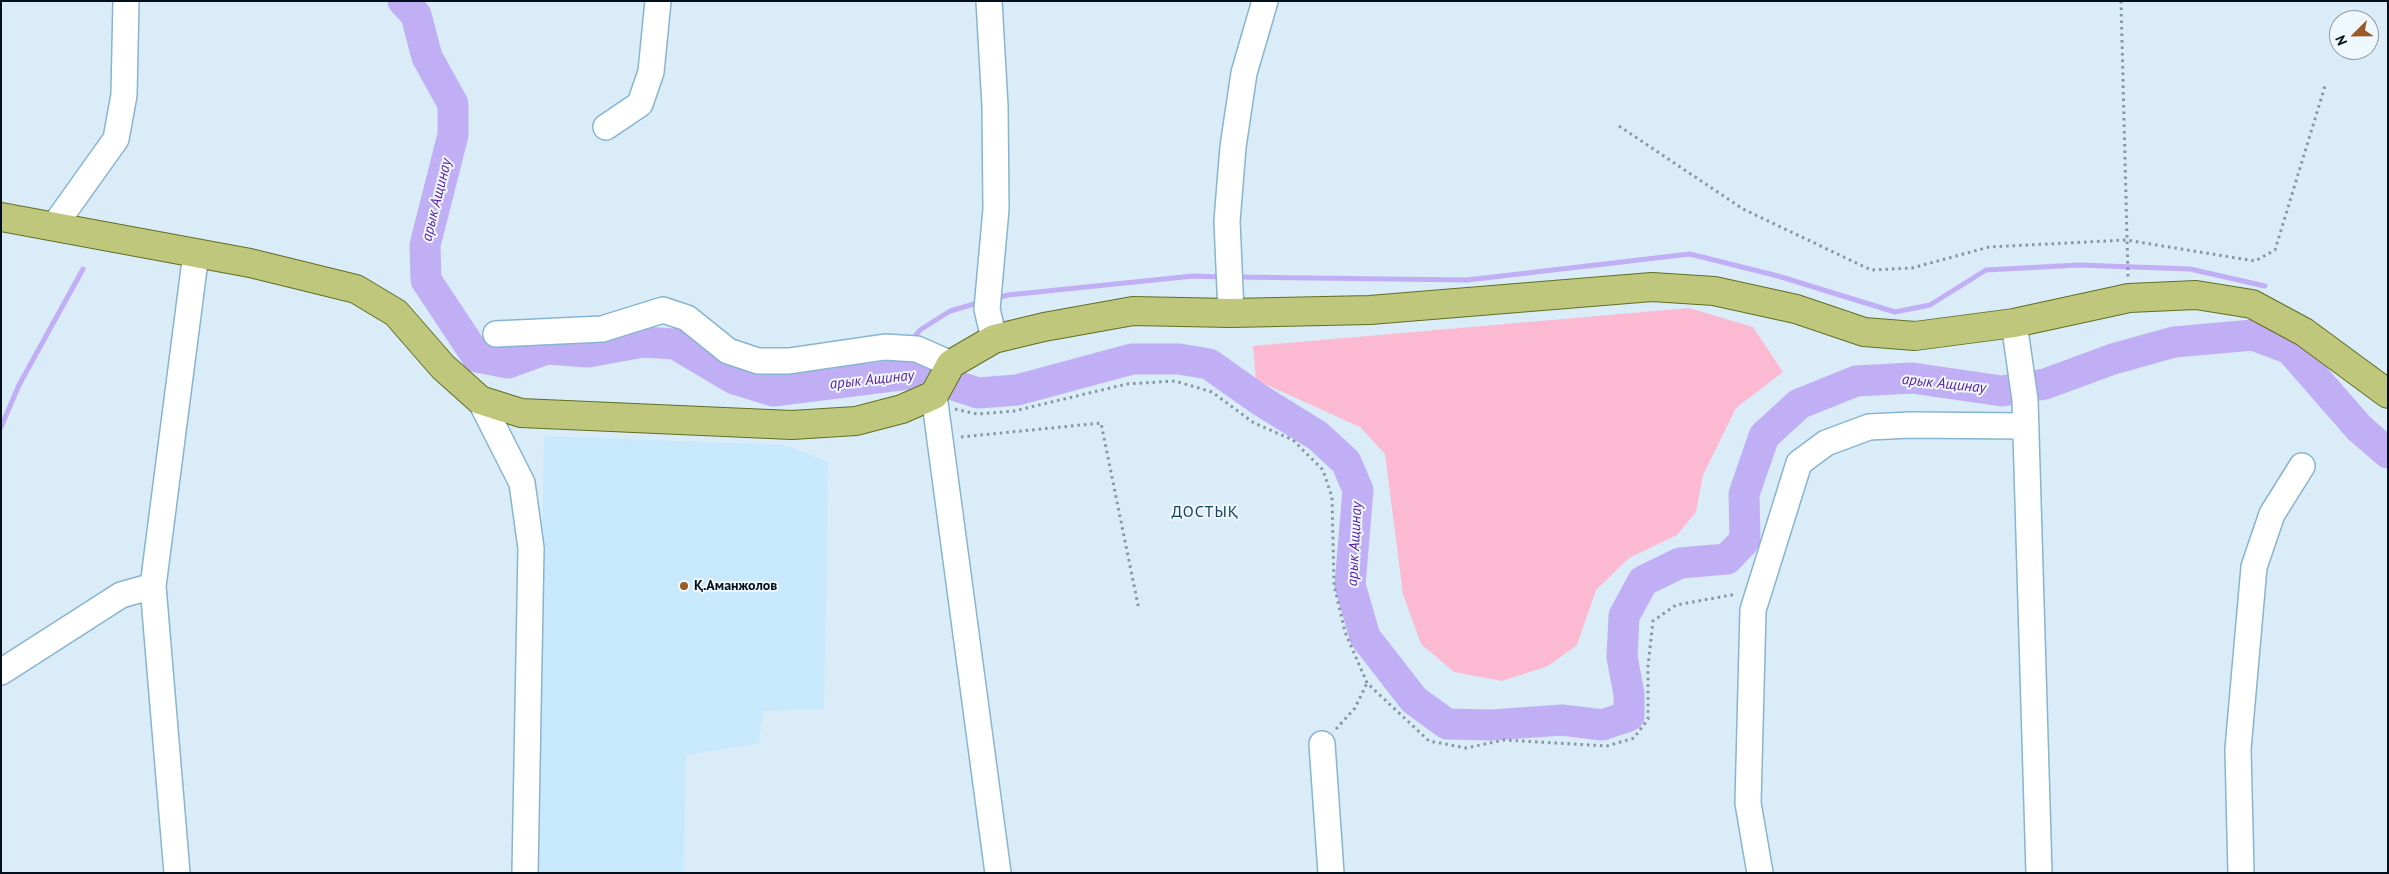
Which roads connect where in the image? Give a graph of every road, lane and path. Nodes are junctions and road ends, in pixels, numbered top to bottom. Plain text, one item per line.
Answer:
1 (126, 1) edge
2 (658, 1) edge
3 (989, 1) edge
4 (1265, 1) edge
5 (2121, 1) edge
6 (2325, 86) dead end
7 (1619, 126) dead end
8 (606, 127) dead end
9 (1, 217) edge
10 (54, 226) junction
11 (2126, 240) junction
12 (196, 253) junction
13 (2129, 298) junction
14 (1231, 313) junction
15 (2014, 323) junction
16 (496, 334) dead end
17 (994, 339) junction
18 (952, 364) junction
19 (2388, 394) edge
20 (934, 395) junction
21 (480, 400) junction
22 (2026, 426) junction
23 (940, 440) junction
24 (2302, 466) dead end
25 (153, 586) junction
26 (1759, 590) junction
27 (1139, 610) dead end
28 (1, 672) edge
29 (1367, 683) junction
30 (1322, 744) joint
31 (177, 873) edge
32 (525, 873) edge
33 (998, 873) edge
34 (1330, 873) edge
35 (1760, 873) edge
36 (2039, 873) edge
37 (2240, 873) edge

1 - 10 street
2 - 8 street
3 - 17 street
4 - 14 street
5 - 11 path
6 - 11 path
7 - 11 path
9 - 10 main road
10 - 12 main road
11 - 13 path
12 - 21 main road
12 - 25 street
13 - 15 main road
13 - 19 main road
14 - 15 main road
14 - 17 main road
15 - 22 street
16 - 18 street
17 - 18 main road
18 - 20 main road
20 - 21 main road
20 - 23 street
20 - 29 path
21 - 32 street
22 - 26 street
22 - 36 street
23 - 27 path
23 - 33 street
24 - 37 street
25 - 28 street
25 - 31 street
26 - 29 path
26 - 35 street
29 - 30 path
30 - 34 street

